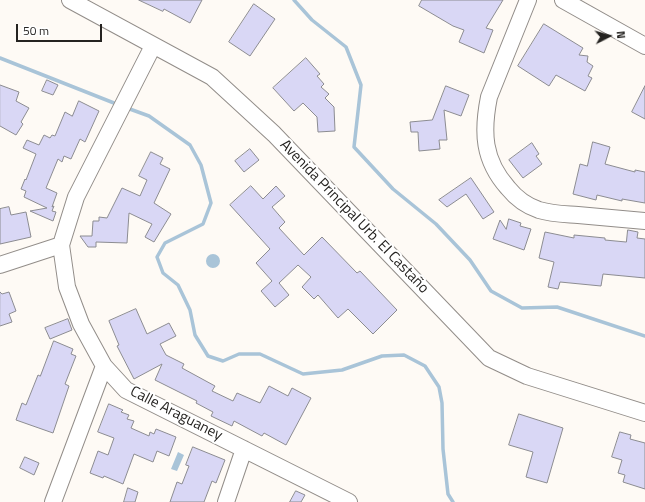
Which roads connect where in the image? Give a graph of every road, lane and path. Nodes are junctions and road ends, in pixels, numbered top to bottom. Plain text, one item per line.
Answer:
1 (70, 0) edge
2 (528, 0) edge
3 (563, 0) edge
4 (153, 46) junction
5 (645, 46) edge
6 (645, 221) edge
7 (61, 245) junction
8 (0, 265) edge
9 (104, 366) junction
10 (645, 413) edge
11 (244, 449) junction
12 (53, 502) edge
13 (226, 502) edge
14 (349, 502) edge

1 - 4 street, Avenida Principal Urb. El Castaño
2 - 6 street
3 - 5 street
4 - 7 street, Calle Araguaney
4 - 10 street, Avenida Principal Urb. El Castaño
7 - 8 street
7 - 9 street, Calle Araguaney
9 - 11 street, Calle Araguaney
9 - 12 street
11 - 13 street
11 - 14 street, Calle Araguaney

